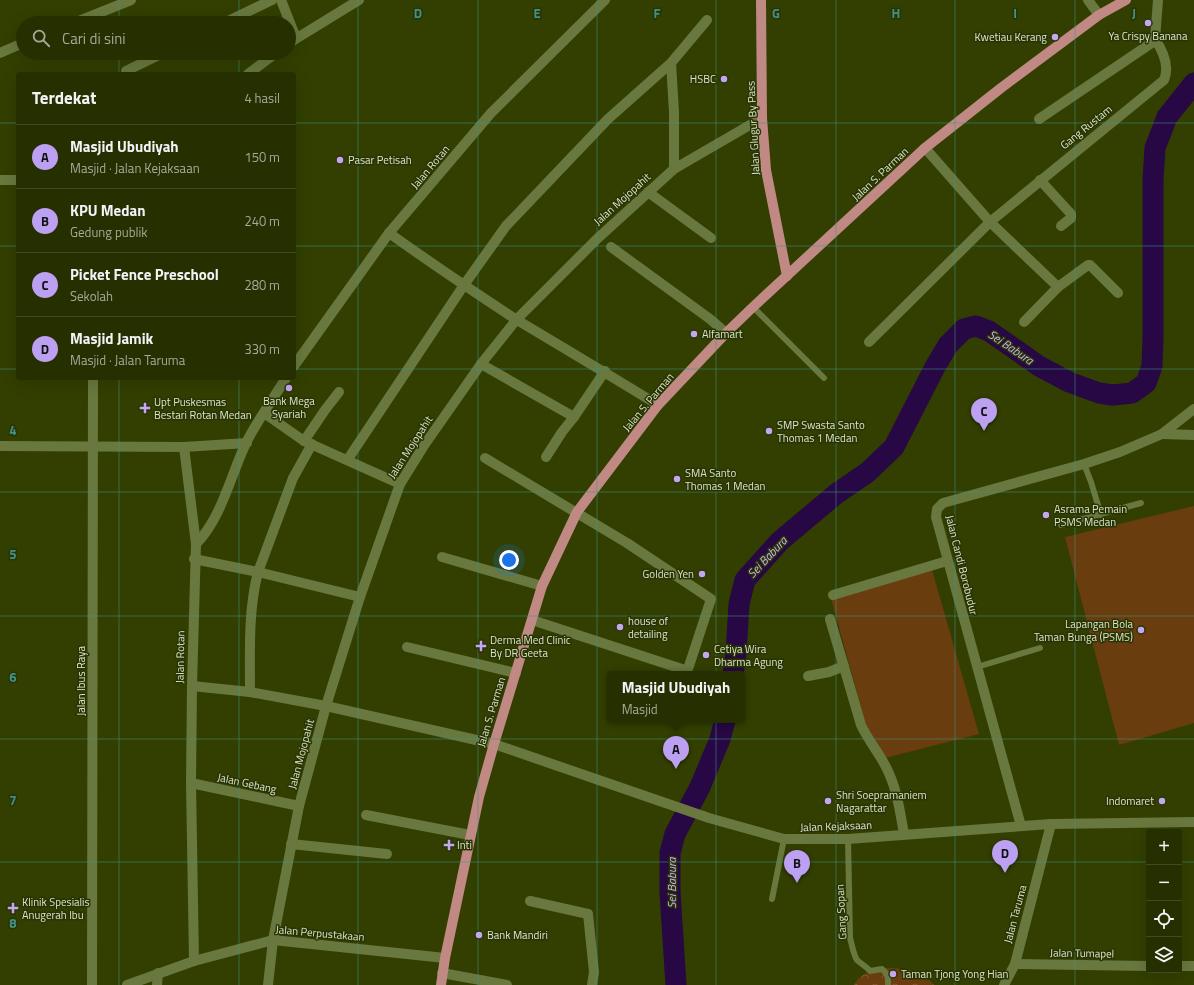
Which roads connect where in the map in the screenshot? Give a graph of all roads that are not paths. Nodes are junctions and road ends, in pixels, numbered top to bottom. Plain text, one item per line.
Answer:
1 (131, 0) edge
2 (272, 0) edge
3 (282, 0) edge
4 (359, 0) edge
5 (605, 0) edge
6 (761, 0) edge
7 (1088, 0) edge
8 (1126, 0) edge
9 (1158, 0) edge
10 (1099, 15) junction
11 (91, 16) edge
12 (239, 16) edge
13 (286, 16) edge
14 (707, 20) dead end
15 (1155, 38) junction
16 (296, 39) edge
17 (16, 46) edge
18 (0, 53) edge
19 (148, 60) edge
20 (267, 60) edge
21 (671, 63) junction
22 (126, 71) dead end
23 (251, 72) edge
24 (762, 118) junction
25 (1039, 119) dead end
26 (925, 148) junction
27 (674, 169) junction
28 (0, 180) edge
29 (16, 180) edge
30 (1040, 180) junction
31 (648, 192) junction
32 (990, 222) junction
33 (1061, 226) dead end
34 (389, 233) junction
35 (711, 238) dead end
36 (610, 247) dead end
37 (787, 276) junction
38 (464, 285) junction
39 (1058, 286) junction
40 (1118, 293) dead end
41 (753, 307) junction
42 (517, 319) junction
43 (1024, 322) dead end
44 (726, 333) junction
45 (869, 342) dead end
46 (296, 363) edge
47 (481, 364) junction
48 (604, 372) junction
49 (824, 378) dead end
50 (93, 380) edge
51 (285, 380) edge
52 (339, 392) dead end
53 (658, 405) junction
54 (1194, 409) edge
55 (264, 413) junction
56 (574, 417) junction
57 (1162, 434) junction
58 (1194, 435) edge
59 (308, 442) junction
60 (247, 443) junction
61 (0, 446) edge
62 (94, 447) junction
63 (184, 447) junction
64 (485, 458) dead end
65 (546, 458) dead end
66 (348, 460) junction
67 (1084, 464) junction
68 (400, 484) junction
69 (1141, 504) dead end
70 (577, 512) junction
71 (1101, 515) junction
72 (1061, 525) dead end
73 (196, 544) junction
74 (442, 556) dead end
75 (194, 559) junction
76 (947, 561) junction
77 (258, 572) junction
78 (542, 586) junction
79 (834, 595) dead end
80 (360, 597) junction
81 (830, 619) dead end
82 (532, 620) junction
83 (407, 647) dead end
84 (1040, 648) dead end
85 (844, 666) junction
86 (977, 667) junction
87 (516, 674) junction
88 (808, 676) dead end
89 (192, 686) junction
90 (250, 692) junction
91 (326, 706) junction
92 (494, 744) junction
93 (191, 783) junction
94 (299, 806) junction
95 (366, 815) dead end
96 (1194, 822) edge
97 (1051, 824) junction
98 (1021, 826) junction
99 (904, 834) junction
100 (470, 836) junction
101 (784, 839) junction
102 (848, 839) junction
103 (291, 844) junction
104 (387, 854) dead end
105 (772, 899) dead end
106 (530, 901) dead end
107 (273, 940) junction
108 (445, 958) junction
109 (194, 962) junction
110 (1015, 964) junction
111 (1146, 966) edge
112 (1182, 966) edge
113 (1194, 966) edge
114 (158, 973) junction
115 (442, 973) junction
116 (92, 985) edge
117 (127, 985) edge
118 (157, 985) edge
119 (268, 985) edge
120 (441, 985) edge
121 (507, 985) edge
122 (592, 985) edge
123 (888, 985) edge
124 (1004, 985) edge

1 - 11 street
2 - 12 street
3 - 13 street
4 - 16 street
5 - 34 street, Jalan Rotan
6 - 24 main road, Jalan Glugur By Pass
7 - 10 street
8 - 10 main road, Jalan S. Parman
9 - 15 street
10 - 26 main road, Jalan S. Parman
14 - 21 street
15 - 25 street
15 - 30 street, Gang Rustam
17 - 18 street
19 - 22 street
20 - 23 street
21 - 27 street
21 - 38 street
24 - 27 street, Jalan Mojopahit
24 - 37 main road, Jalan Glugur By Pass
26 - 32 street
26 - 37 main road, Jalan S. Parman
27 - 31 street, Jalan Mojopahit
28 - 29 street
30 - 32 street, Gang Rustam
30 - 33 street
31 - 35 street
31 - 42 street, Jalan Mojopahit
32 - 39 street
32 - 45 street, Gang Rustam
34 - 38 street
34 - 46 street, Jalan Rotan
36 - 44 street
37 - 41 main road, Jalan S. Parman
38 - 42 street
38 - 66 street
39 - 40 street
39 - 43 street
41 - 44 main road, Jalan S. Parman
41 - 49 lane
42 - 47 street, Jalan Mojopahit
42 - 48 street
44 - 53 main road, Jalan S. Parman
47 - 56 street
47 - 68 street, Jalan Mojopahit
48 - 53 street
48 - 56 street
50 - 62 street, Jalan Ibus Raya
51 - 55 street
52 - 59 street
53 - 70 main road, Jalan S. Parman
54 - 57 street, Jalan Candi Borobudur
55 - 59 street
55 - 60 street
56 - 65 street
57 - 58 street
57 - 67 street, Jalan Candi Borobudur
59 - 66 street
59 - 77 street
60 - 63 street
60 - 73 street
61 - 62 street
62 - 63 street
62 - 116 street, Jalan Ibus Raya
63 - 73 street, Jalan Rotan
64 - 70 street
66 - 68 street
67 - 71 lane
67 - 76 street, Jalan Candi Borobudur
68 - 80 street, Jalan Mojopahit
69 - 71 lane
70 - 78 main road, Jalan S. Parman
70 - 82 street
71 - 72 lane
73 - 75 street, Jalan Rotan
74 - 78 street
75 - 77 street
75 - 89 street, Jalan Rotan
76 - 79 street
76 - 86 street, Jalan Candi Borobudur
77 - 80 street
77 - 90 street
78 - 82 main road, Jalan S. Parman
80 - 91 street, Jalan Mojopahit
81 - 85 street
82 - 87 main road, Jalan S. Parman
83 - 87 street
84 - 86 lane
85 - 88 street
85 - 99 street
86 - 98 street, Jalan Candi Borobudur
87 - 92 main road, Jalan S. Parman
89 - 90 street, Jalan Kejaksaan
89 - 93 street, Jalan Rotan
90 - 91 street, Jalan Kejaksaan
91 - 92 street, Jalan Kejaksaan
91 - 94 street, Jalan Mojopahit
92 - 100 main road, Jalan S. Parman
92 - 101 street, Jalan Kejaksaan
93 - 94 street, Jalan Gebang
93 - 109 street, Jalan Rotan
94 - 103 street, Jalan Mojopahit
95 - 100 street
96 - 97 street, Jalan Kejaksaan
97 - 98 street, Jalan Kejaksaan
97 - 110 street, Jalan Taruma
98 - 99 street, Jalan Kejaksaan
99 - 102 street, Jalan Kejaksaan
100 - 108 main road, Jalan S. Parman
101 - 102 street, Jalan Kejaksaan
101 - 105 lane
102 - 123 lane, Gang Sopan
103 - 104 street
103 - 107 street, Jalan Mojopahit
106 - 122 street
107 - 108 street, Jalan Perpustakaan
107 - 109 street, Jalan Perpustakaan
107 - 119 street, Jalan Mojopahit
108 - 115 main road, Jalan S. Parman
109 - 114 street, Jalan Perpustakaan
110 - 111 street, Jalan Tumapel
110 - 124 street, Jalan Taruma
112 - 113 street
114 - 117 street, Jalan Perpustakaan
114 - 118 street
115 - 120 main road, Jalan S. Parman
115 - 121 street

